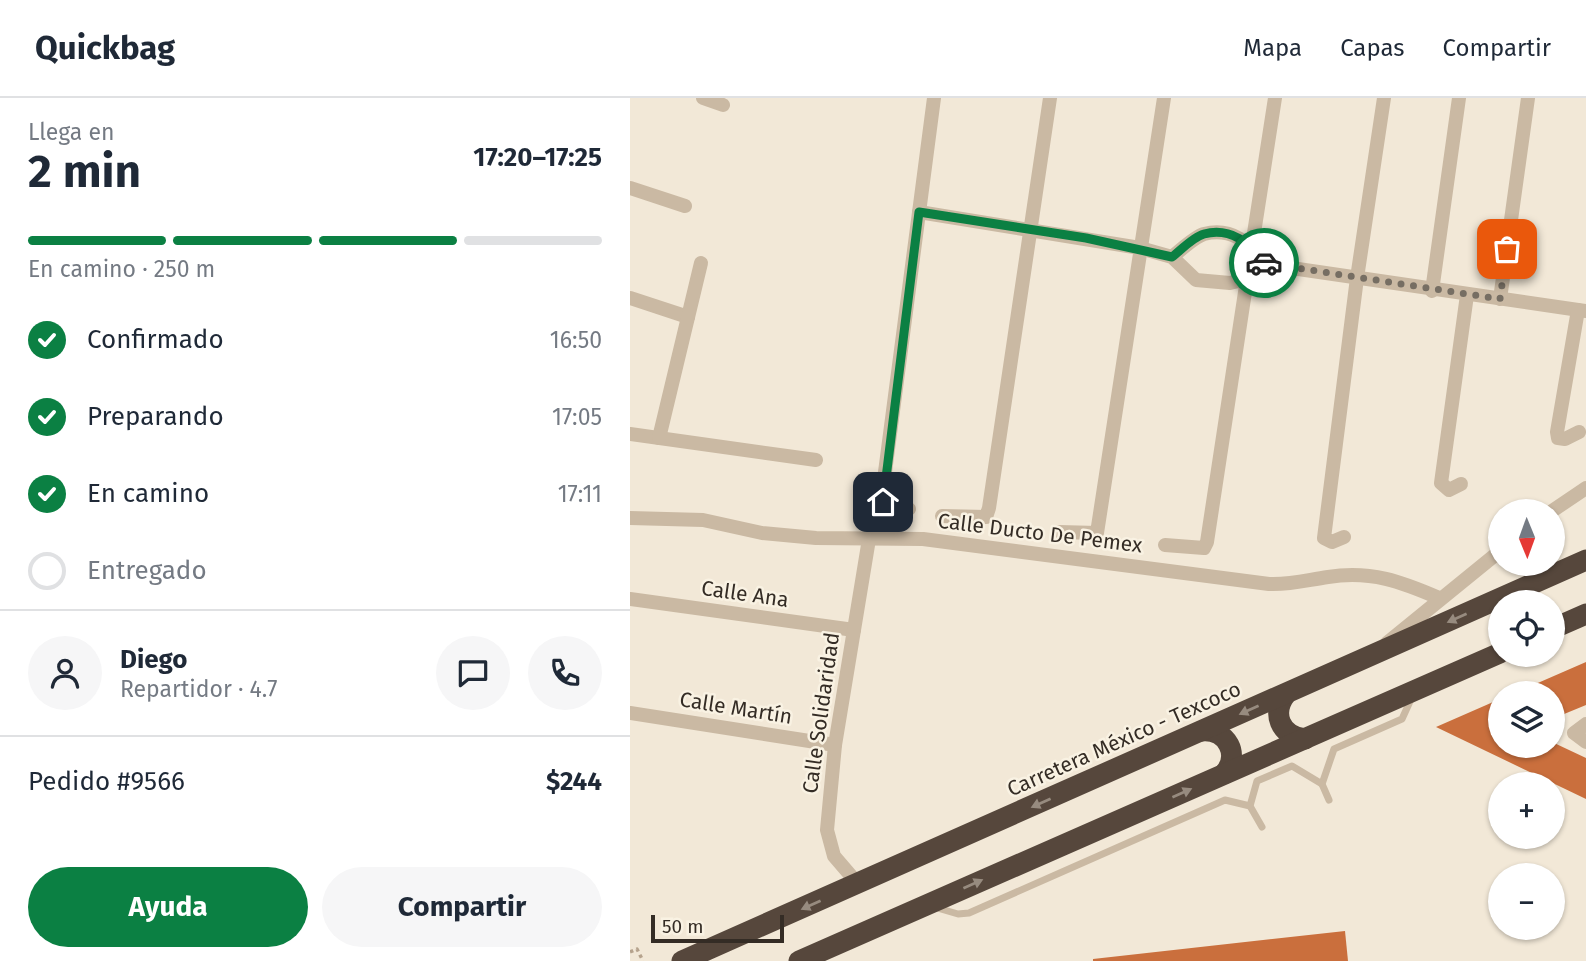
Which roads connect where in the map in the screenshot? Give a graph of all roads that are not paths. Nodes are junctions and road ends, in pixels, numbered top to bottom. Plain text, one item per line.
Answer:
1 (703, 98) edge
2 (934, 98) edge
3 (1050, 98) edge
4 (1164, 98) edge
5 (1275, 98) edge
6 (1384, 98) edge
7 (1459, 98) edge
8 (1528, 98) edge
9 (723, 105) dead end
10 (630, 188) edge
11 (685, 206) dead end
12 (919, 212) junction
13 (1032, 229) junction
14 (1252, 246) junction
15 (1139, 248) junction
16 (1172, 257) junction
17 (701, 263) dead end
18 (1264, 264) junction
19 (1357, 278) junction
20 (1247, 279) junction
21 (1432, 290) junction
22 (1467, 295) junction
23 (630, 298) edge
24 (1500, 299) junction
25 (1582, 310) edge
26 (688, 317) junction
27 (1579, 432) dead end
28 (630, 434) edge
29 (659, 438) junction
30 (816, 460) dead end
31 (1461, 484) dead end
32 (1586, 488) edge
33 (1565, 502) edge
34 (909, 509) dead end
35 (942, 516) dead end
36 (630, 518) edge
37 (1059, 532) dead end
38 (1345, 537) dead end
39 (869, 539) junction
40 (1165, 545) dead end
41 (1488, 560) edge
42 (1586, 560) edge
43 (630, 598) edge
44 (1439, 598) junction
45 (1586, 614) edge
46 (1565, 623) edge
47 (854, 630) junction
48 (1372, 655) junction
49 (1488, 658) edge
50 (1416, 690) junction
51 (1286, 694) junction
52 (630, 713) edge
53 (1586, 724) edge
54 (1202, 731) junction
55 (1305, 739) junction
56 (1586, 742) edge
57 (835, 745) junction
58 (1270, 765) junction
59 (1224, 774) junction
60 (1322, 784) junction
61 (1329, 800) dead end
62 (1250, 806) junction
63 (1262, 827) dead end
64 (858, 884) junction
65 (927, 905) junction
66 (682, 961) edge
67 (799, 961) edge

1 - 9 street
2 - 12 street
3 - 13 street
4 - 15 street
5 - 14 street
6 - 19 street
7 - 21 street
8 - 24 street
10 - 11 street
12 - 13 street
12 - 34 street
13 - 15 street
13 - 35 street
14 - 16 street
14 - 18 street
15 - 16 street
15 - 37 street
16 - 20 street
17 - 26 street
18 - 19 street
18 - 20 street
19 - 21 street
19 - 38 street
20 - 40 street
21 - 22 street
22 - 24 street
22 - 31 street
23 - 26 street
24 - 25 street
25 - 27 street
26 - 29 street
28 - 29 street
29 - 30 street
32 - 33 street
36 - 39 street, Calle Ducto De Pemex
39 - 44 street, Calle Ducto De Pemex
39 - 47 street, Calle Solidaridad
41 - 44 street
42 -> 48 highway, Carretera México - Texcoco
43 - 47 street, Calle Ana
44 - 48 street
45 - 46 highway
47 - 57 street, Calle Solidaridad
48 - 51 highway, Carretera México - Texcoco
49 - 50 highway
50 - 55 highway
50 - 60 lane
51 -> 54 highway, Carretera México - Texcoco
51 - 55 highway
52 - 57 street, Calle Martín
53 - 56 street
54 - 59 highway
54 -> 64 highway, Carretera México - Texcoco
55 - 58 highway
57 - 64 street, Calle Solidaridad
58 - 59 highway
58 - 60 lane
58 - 62 lane
65 -> 59 highway
60 - 61 lane
62 - 63 lane
62 - 65 lane
64 -> 66 highway, Carretera México - Texcoco
65 - 67 highway

